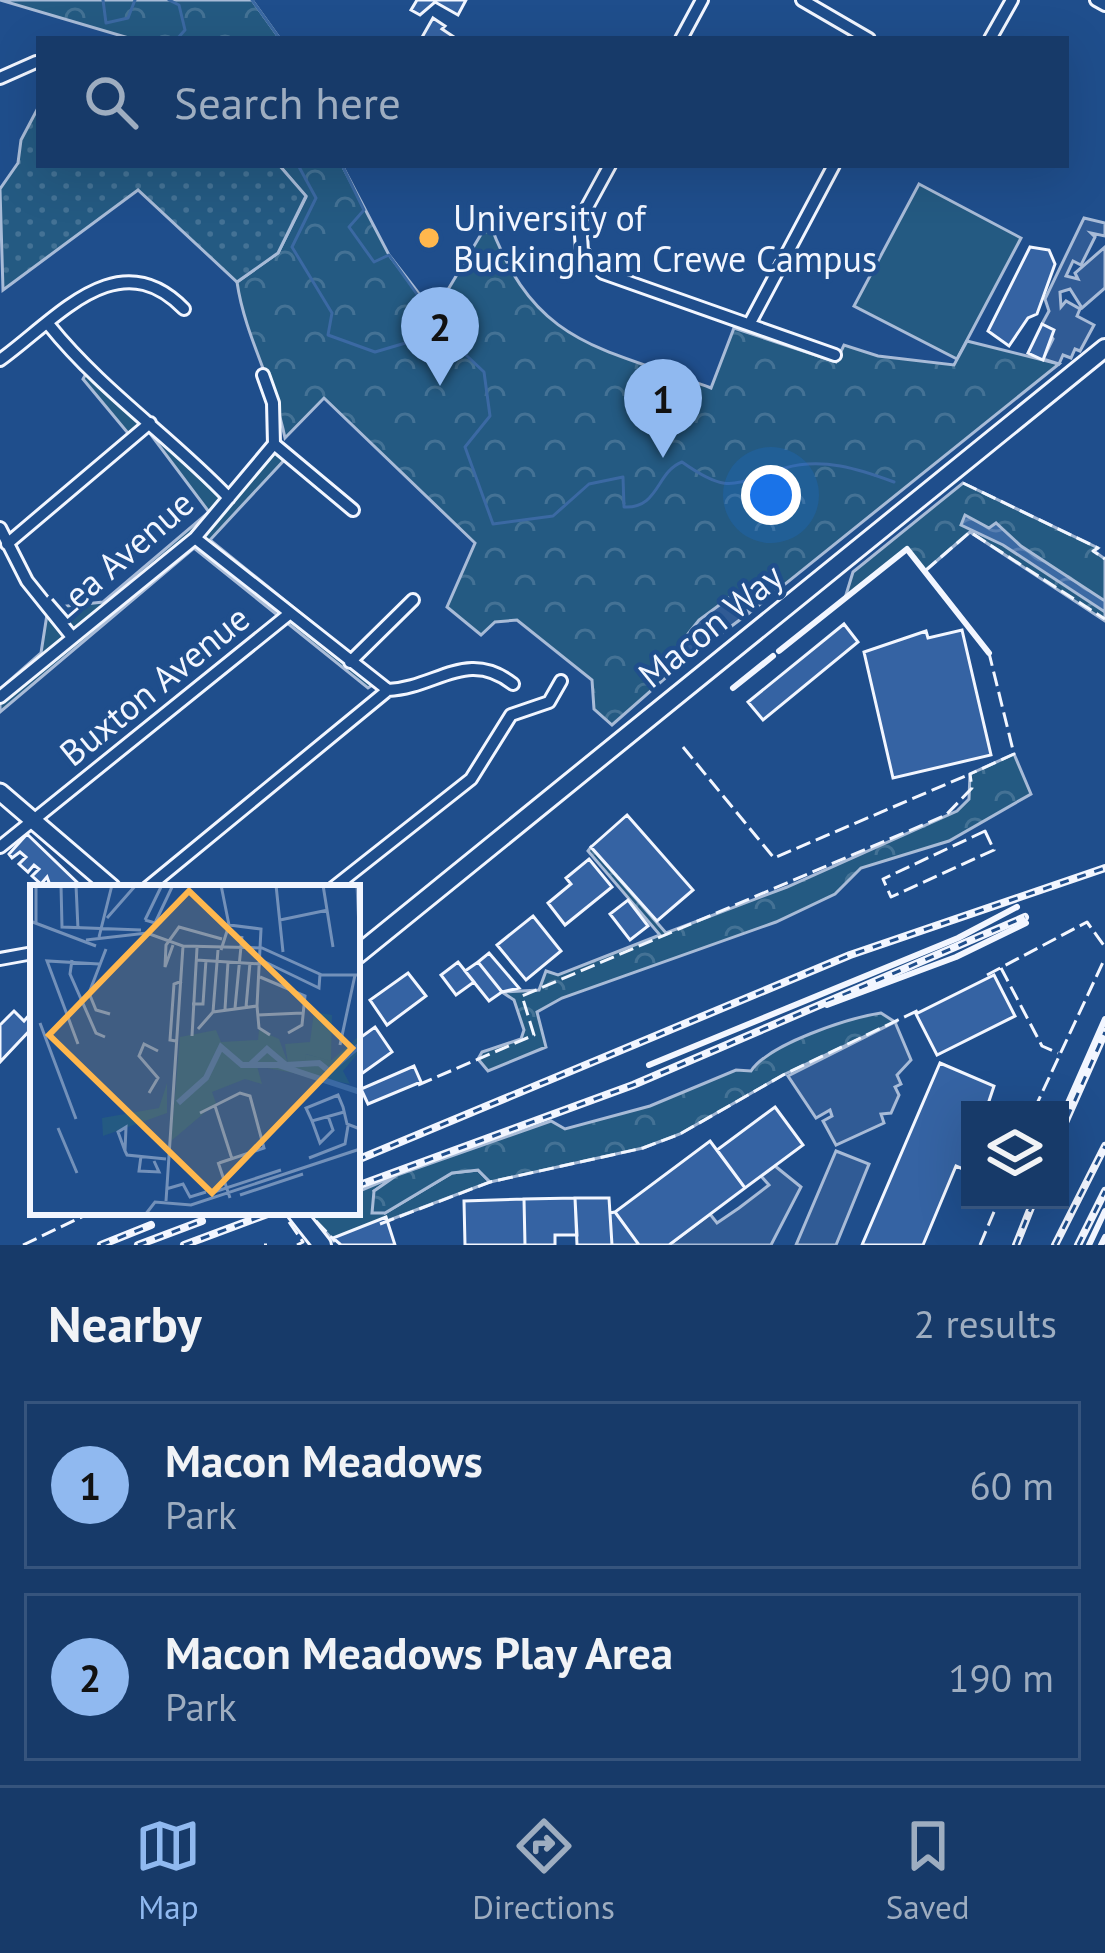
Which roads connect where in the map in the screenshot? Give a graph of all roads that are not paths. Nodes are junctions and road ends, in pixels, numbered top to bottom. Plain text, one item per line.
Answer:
1 (703, 0) edge
2 (802, 0) edge
3 (1012, 0) edge
4 (1096, 0) edge
5 (1105, 5) edge
6 (683, 36) edge
7 (864, 36) edge
8 (992, 36) edge
9 (36, 62) dead end
10 (0, 78) edge
11 (608, 168) edge
12 (832, 168) edge
13 (182, 302) dead end
14 (752, 321) junction
15 (49, 325) junction
16 (1105, 348) edge
17 (835, 355) dead end
18 (0, 360) edge
19 (263, 376) dead end
20 (150, 423) junction
21 (274, 444) junction
22 (229, 498) junction
23 (353, 510) dead end
24 (0, 528) edge
25 (195, 538) junction
26 (7, 544) junction
27 (290, 614) junction
28 (416, 618) dead end
29 (72, 637) junction
30 (350, 662) junction
31 (561, 681) dead end
32 (513, 684) dead end
33 (388, 690) junction
34 (0, 698) edge
35 (0, 791) edge
36 (35, 821) junction
37 (0, 848) edge
38 (109, 885) edge
39 (151, 885) edge
40 (337, 885) edge
41 (30, 953) edge
42 (360, 953) edge
43 (0, 958) edge
44 (301, 1219) edge
45 (322, 1245) edge

1 - 6 street
2 - 7 street
3 - 8 street
4 - 5 street
9 - 10 street
11 - 14 street
12 - 14 street
13 - 15 street
14 - 17 street
15 - 18 street
15 - 20 street
16 - 42 main road, Macon Way
19 - 21 street
20 - 22 street
20 - 26 street
21 - 22 street, Lea Avenue
21 - 23 street
22 - 25 street, Lea Avenue
24 - 26 street
25 - 27 street
25 - 29 street, Lea Avenue
26 - 29 street
27 - 30 street
27 - 36 street, Buxton Avenue
28 - 30 street
29 - 34 street, Lea Avenue
30 - 33 street
31 - 40 street
32 - 33 street
33 - 39 street
35 - 36 street
36 - 37 street, Buxton Avenue
36 - 38 street
41 - 43 street
44 - 45 main road

